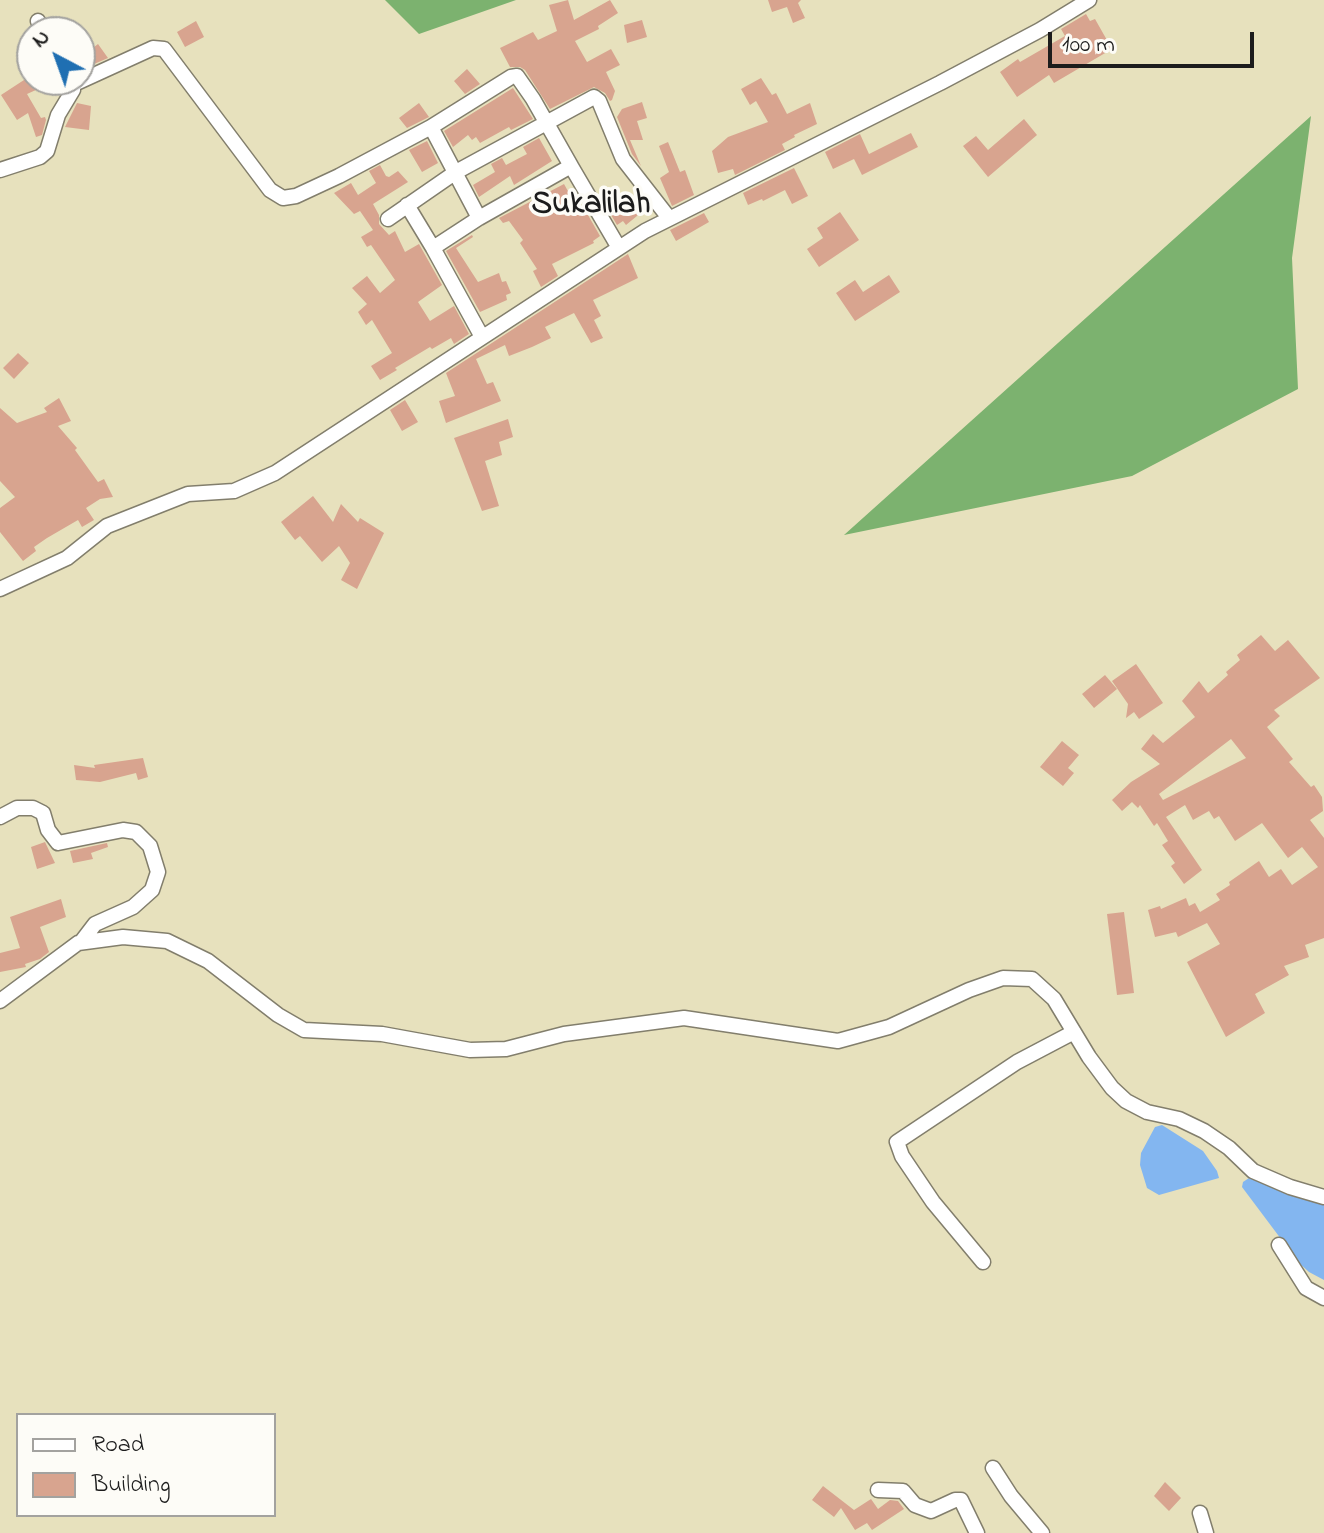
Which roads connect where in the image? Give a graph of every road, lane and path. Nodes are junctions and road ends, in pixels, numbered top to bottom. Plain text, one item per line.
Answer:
1 (1089, 0) edge
2 (96, 71) edge
3 (70, 96) edge
4 (547, 122) junction
5 (431, 127) junction
6 (571, 166) junction
7 (0, 170) edge
8 (456, 172) junction
9 (407, 205) junction
10 (479, 218) junction
11 (669, 218) junction
12 (388, 219) dead end
13 (433, 248) junction
14 (619, 248) junction
15 (482, 337) junction
16 (0, 589) edge
17 (0, 817) edge
18 (82, 941) junction
19 (0, 1001) edge
20 (1074, 1032) junction
21 (1324, 1197) edge
22 (1279, 1245) dead end
23 (983, 1262) dead end
24 (1324, 1298) edge
25 (993, 1468) dead end
26 (878, 1490) dead end
27 (1200, 1513) dead end
28 (977, 1533) edge
29 (1042, 1533) edge
30 (1206, 1533) edge

1 - 11 street
2 - 5 street
3 - 7 street
4 - 5 street
4 - 6 street
4 - 8 street
4 - 11 street
5 - 8 street
6 - 10 street
6 - 14 street
8 - 9 street
8 - 10 street
9 - 12 street
9 - 13 street
10 - 13 street
11 - 14 street
13 - 15 street
14 - 15 street
15 - 16 street
17 - 18 street
18 - 19 street
18 - 20 street
20 - 21 street
20 - 23 street
22 - 24 street
25 - 29 street
26 - 28 street
27 - 30 street

